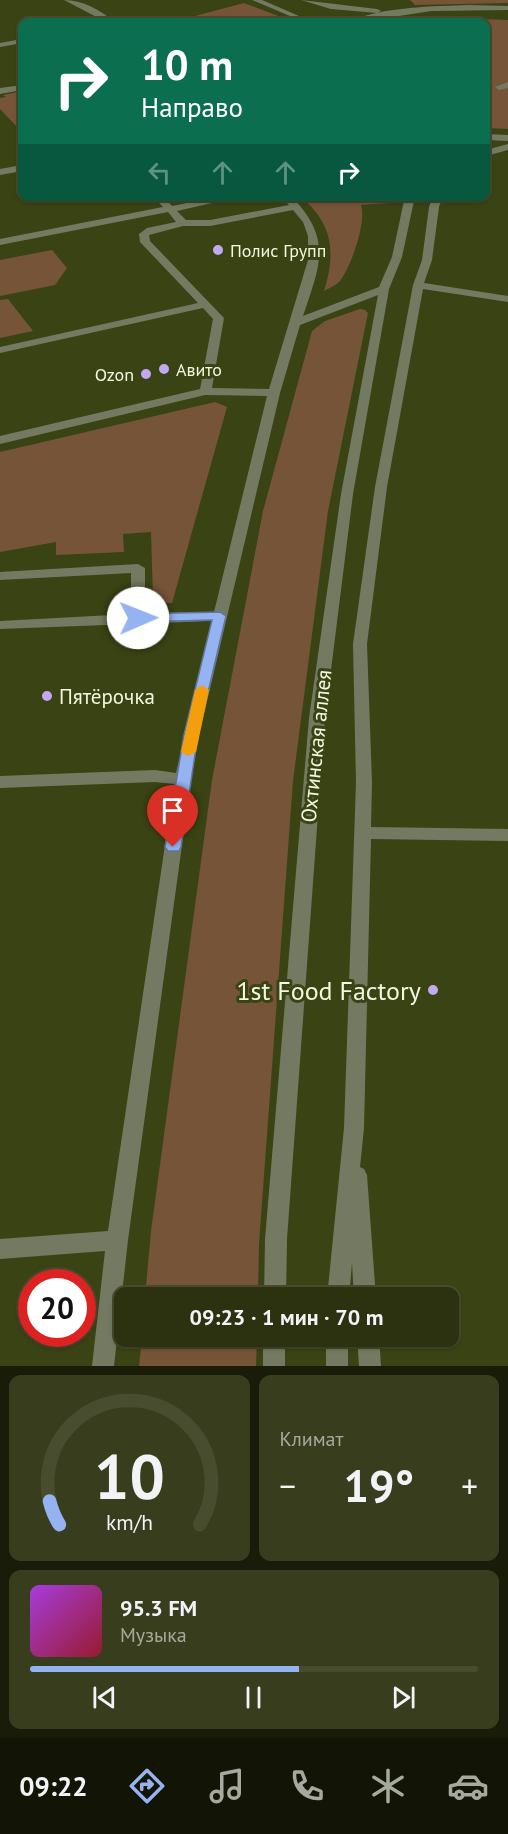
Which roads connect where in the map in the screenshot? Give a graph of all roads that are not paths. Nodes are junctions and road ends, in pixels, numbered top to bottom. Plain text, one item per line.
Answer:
1 (68, 0) edge
2 (256, 0) edge
3 (305, 0) edge
4 (508, 8) edge
5 (404, 11) junction
6 (104, 18) edge
7 (299, 18) edge
8 (372, 18) edge
9 (18, 42) edge
10 (0, 45) edge
11 (18, 89) edge
12 (0, 92) edge
13 (490, 137) edge
14 (508, 138) edge
15 (508, 147) edge
16 (490, 152) edge
17 (18, 169) edge
18 (0, 172) edge
19 (162, 201) edge
20 (212, 201) edge
21 (290, 201) edge
22 (409, 201) edge
23 (436, 202) edge
24 (295, 207) junction
25 (170, 209) junction
26 (183, 223) junction
27 (0, 242) edge
28 (418, 285) junction
29 (384, 289) junction
30 (508, 299) edge
31 (206, 304) junction
32 (295, 322) junction
33 (0, 350) edge
34 (205, 391) junction
35 (274, 393) junction
36 (0, 440) edge
37 (0, 576) edge
38 (220, 616) junction
39 (138, 618) junction
40 (0, 625) edge
41 (183, 779) junction
42 (0, 782) edge
43 (363, 833) junction
44 (508, 835) edge
45 (354, 1128) junction
46 (117, 1240) junction
47 (0, 1249) edge
48 (275, 1287) edge
49 (339, 1287) edge
50 (364, 1287) edge
51 (274, 1347) edge
52 (337, 1347) edge
53 (369, 1347) edge
54 (103, 1366) edge
55 (274, 1366) edge
56 (337, 1366) edge
57 (370, 1366) edge

1 - 6 street
2 - 7 street
3 - 5 street
4 - 5 street
5 - 8 street
9 - 10 street
11 - 12 street
13 - 14 street
15 - 16 street
17 - 18 street
19 - 25 street
20 - 25 street
21 - 24 street
22 - 29 street, Охтинская аллея
23 - 28 street, Охтинская аллея
24 - 26 street
24 - 32 street
25 - 26 street
25 - 27 street
26 - 31 street
28 - 30 street
28 - 43 street, Охтинская аллея
29 - 32 street
29 - 48 street, Охтинская аллея
31 - 33 street
31 - 34 street
32 - 35 street
34 - 35 street
34 - 36 street
35 - 38 street
37 - 39 street
38 - 39 street
38 - 41 street
39 - 40 street
41 - 42 street
41 - 46 street
43 - 44 street
43 - 45 street, Охтинская аллея
45 - 49 street, Охтинская аллея
45 - 50 street
46 - 47 street
46 - 54 street
51 - 55 street
52 - 56 street
53 - 57 street

